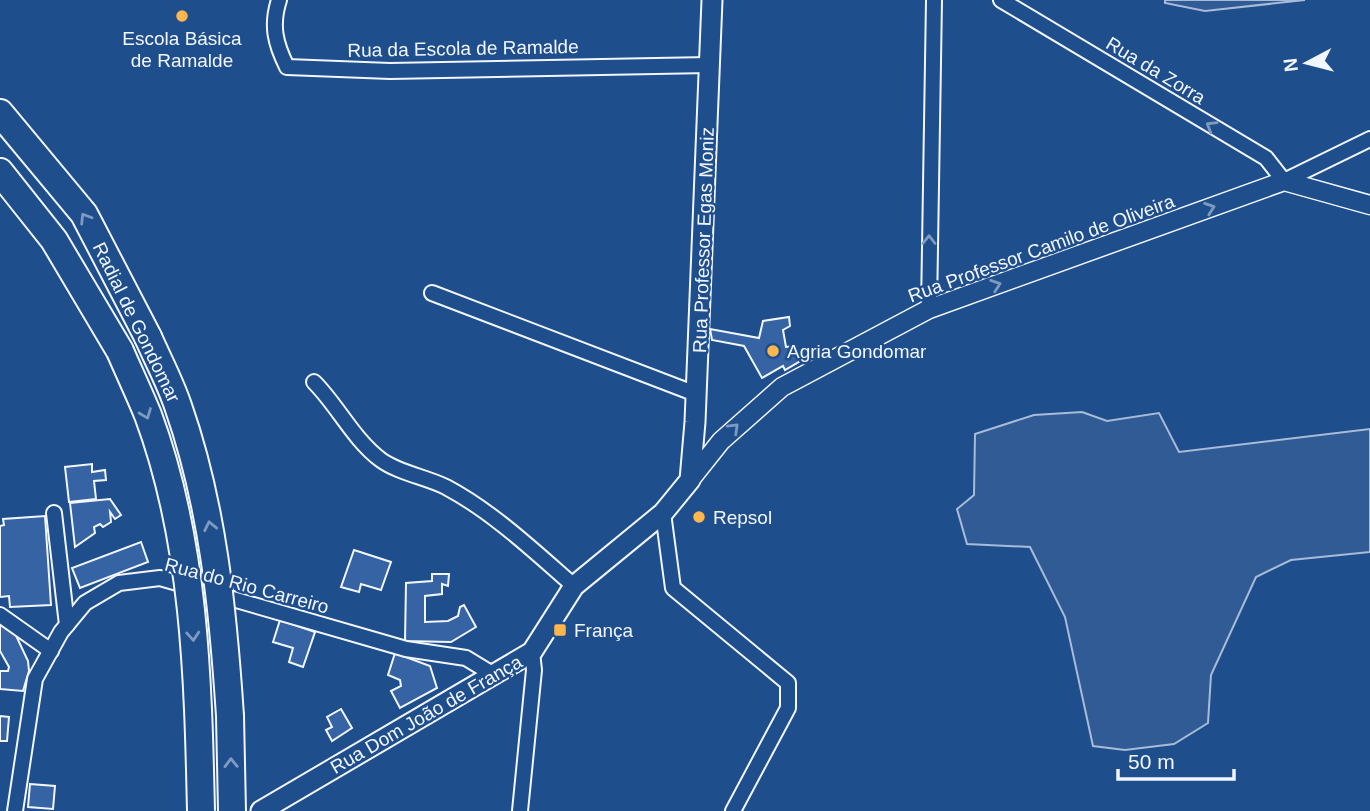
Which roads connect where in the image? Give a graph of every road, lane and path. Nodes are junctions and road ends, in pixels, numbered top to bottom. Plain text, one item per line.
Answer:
1 (279, 0) edge
2 (712, 0) edge
3 (934, 0) edge
4 (1001, 0) edge
5 (709, 65) junction
6 (0, 113) edge
7 (1370, 139) edge
8 (0, 172) edge
9 (1284, 181) junction
10 (1370, 205) edge
11 (432, 293) dead end
12 (929, 309) junction
13 (314, 382) dead end
14 (696, 394) junction
15 (690, 480) junction
16 (54, 513) dead end
17 (663, 513) junction
18 (575, 586) junction
19 (0, 615) edge
20 (67, 625) junction
21 (51, 650) junction
22 (532, 652) junction
23 (494, 675) junction
24 (15, 811) edge
25 (201, 811) edge
26 (232, 811) edge
27 (261, 811) edge
28 (520, 811) edge
29 (733, 811) edge

1 - 5 street, Rua da Escola de Ramalde
2 - 5 main road, Rua Professor Egas Moniz
12 -> 3 street
9 -> 4 street, Rua da Zorra
5 - 14 main road, Rua Professor Egas Moniz
26 -> 6 highway, Radial de Gondomar, bridge
7 - 9 street
8 -> 25 highway, Radial de Gondomar, bridge
9 - 10 street
12 -> 9 street, Rua Professor Camilo de Oliveira
11 - 14 street
15 -> 12 street, Rua Professor Camilo de Oliveira
13 - 18 street
14 - 15 main road, Rua Professor Egas Moniz
15 - 17 main road, Rua Dom João de França
16 - 20 street
17 - 18 main road, Rua Dom João de França
17 - 29 street
18 - 22 main road, Rua Dom João de França
19 - 21 street
20 - 21 street, Rua do Rio Carreiro
20 - 23 street, Rua do Rio Carreiro
21 - 24 street, Rua do Rio Carreiro
22 - 23 main road, Rua Dom João de França
22 - 28 street
23 - 27 main road, Rua Dom João de França

